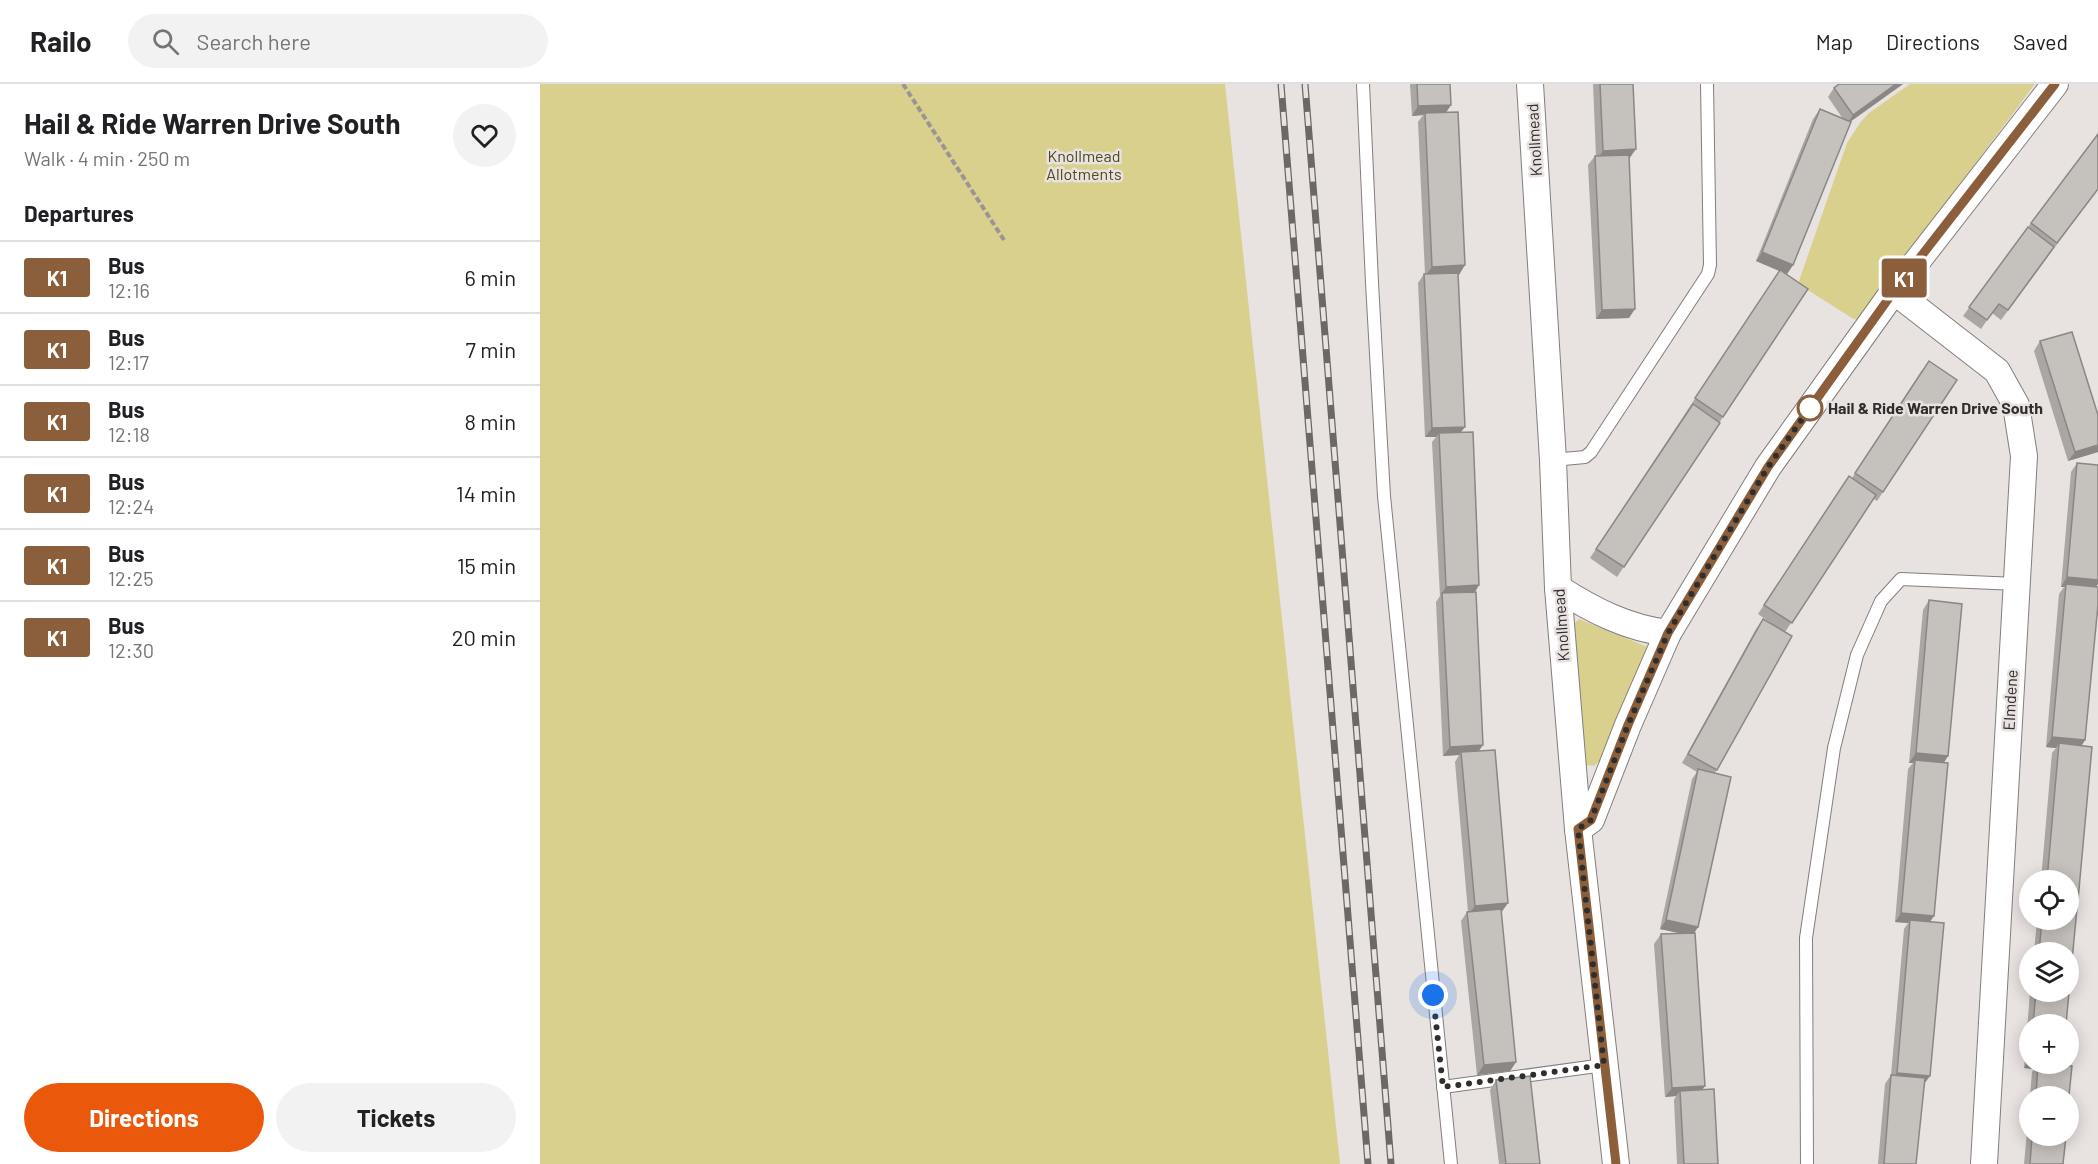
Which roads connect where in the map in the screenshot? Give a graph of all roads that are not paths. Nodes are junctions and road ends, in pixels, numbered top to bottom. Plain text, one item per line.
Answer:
1 (1364, 84) edge
2 (1530, 84) edge
3 (1707, 84) edge
4 (2055, 84) edge
5 (1894, 291) junction
6 (1553, 460) junction
7 (2017, 584) junction
8 (1558, 588) junction
9 (1668, 633) junction
10 (1578, 829) junction
11 (1604, 1065) junction
12 (1443, 1087) junction
13 (1451, 1164) edge
14 (1616, 1164) edge
15 (1807, 1164) edge
16 (1984, 1164) edge

1 - 12 lane
2 - 6 street, Knollmead
3 - 6 lane
4 - 5 street
5 - 7 street, Elmdene
5 - 9 street
6 - 8 street, Knollmead
7 - 15 lane
7 - 16 street, Elmdene
8 - 9 street
8 - 10 street, Knollmead
9 - 10 street
10 - 11 street, Knollmead
11 - 12 lane
11 - 14 street, Knollmead
12 - 13 lane

